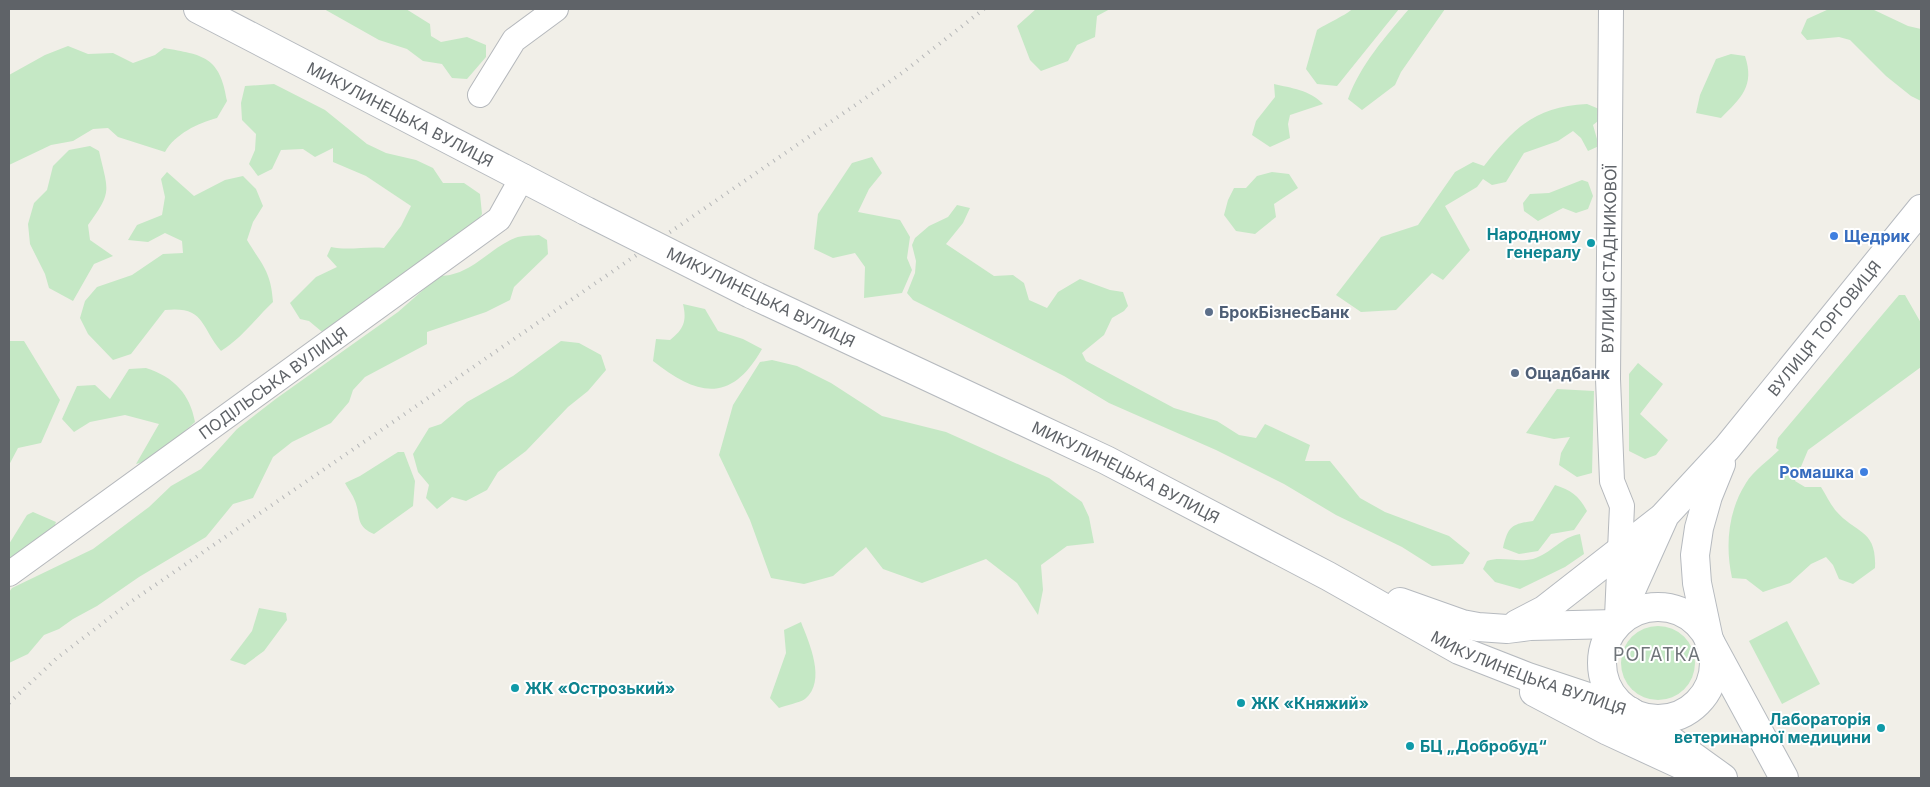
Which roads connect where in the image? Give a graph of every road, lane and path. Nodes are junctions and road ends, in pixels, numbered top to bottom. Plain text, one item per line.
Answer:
1 (198, 9) edge
2 (556, 9) edge
3 (1611, 9) edge
4 (480, 95) dead end
5 (523, 176) junction
6 (1921, 209) edge
7 (1727, 448) junction
8 (1665, 515) junction
9 (1620, 551) junction
10 (9, 574) edge
11 (1328, 576) junction
12 (1616, 624) junction
13 (1506, 629) junction
14 (1709, 640) junction
15 (1459, 650) junction
16 (1630, 711) junction
17 (1780, 771) edge
18 (1712, 778) edge
19 (1724, 778) edge
20 (1801, 778) edge

1 - 5 main road, МИКУЛИНЕЦЬКА ВУЛИЦЯ
2 - 4 street
3 - 9 street, ВУЛИЦЯ СТАДНИКОВОЇ
5 - 10 street, ПОДІЛЬСЬКА ВУЛИЦЯ
5 - 11 main road, МИКУЛИНЕЦЬКА ВУЛИЦЯ, bridge
6 - 7 main road, ВУЛИЦЯ ТОРГОВИЦЯ
7 - 8 main road, ВУЛИЦЯ ТОРГОВИЦЯ
7 - 14 main road, ВУЛИЦЯ ТОРГОВИЦЯ
8 - 9 main road, МИКУЛИНЕЦЬКА ВУЛИЦЯ
8 - 12 main road, ВУЛИЦЯ ТОРГОВИЦЯ
9 - 12 street
9 - 13 main road, МИКУЛИНЕЦЬКА ВУЛИЦЯ
11 - 13 main road, МИКУЛИНЕЦЬКА ВУЛИЦЯ
11 - 15 main road, МИКУЛИНЕЦЬКА ВУЛИЦЯ
12 - 13 main road, МИКУЛИНЕЦЬКА ВУЛИЦЯ
12 - 14 main road
12 - 16 main road
14 - 16 main road
14 - 17 main road
15 - 16 main road, МИКУЛИНЕЦЬКА ВУЛИЦЯ
15 - 18 main road
16 - 19 main road, МИКУЛИНЕЦЬКА ВУЛИЦЯ
17 - 20 main road

